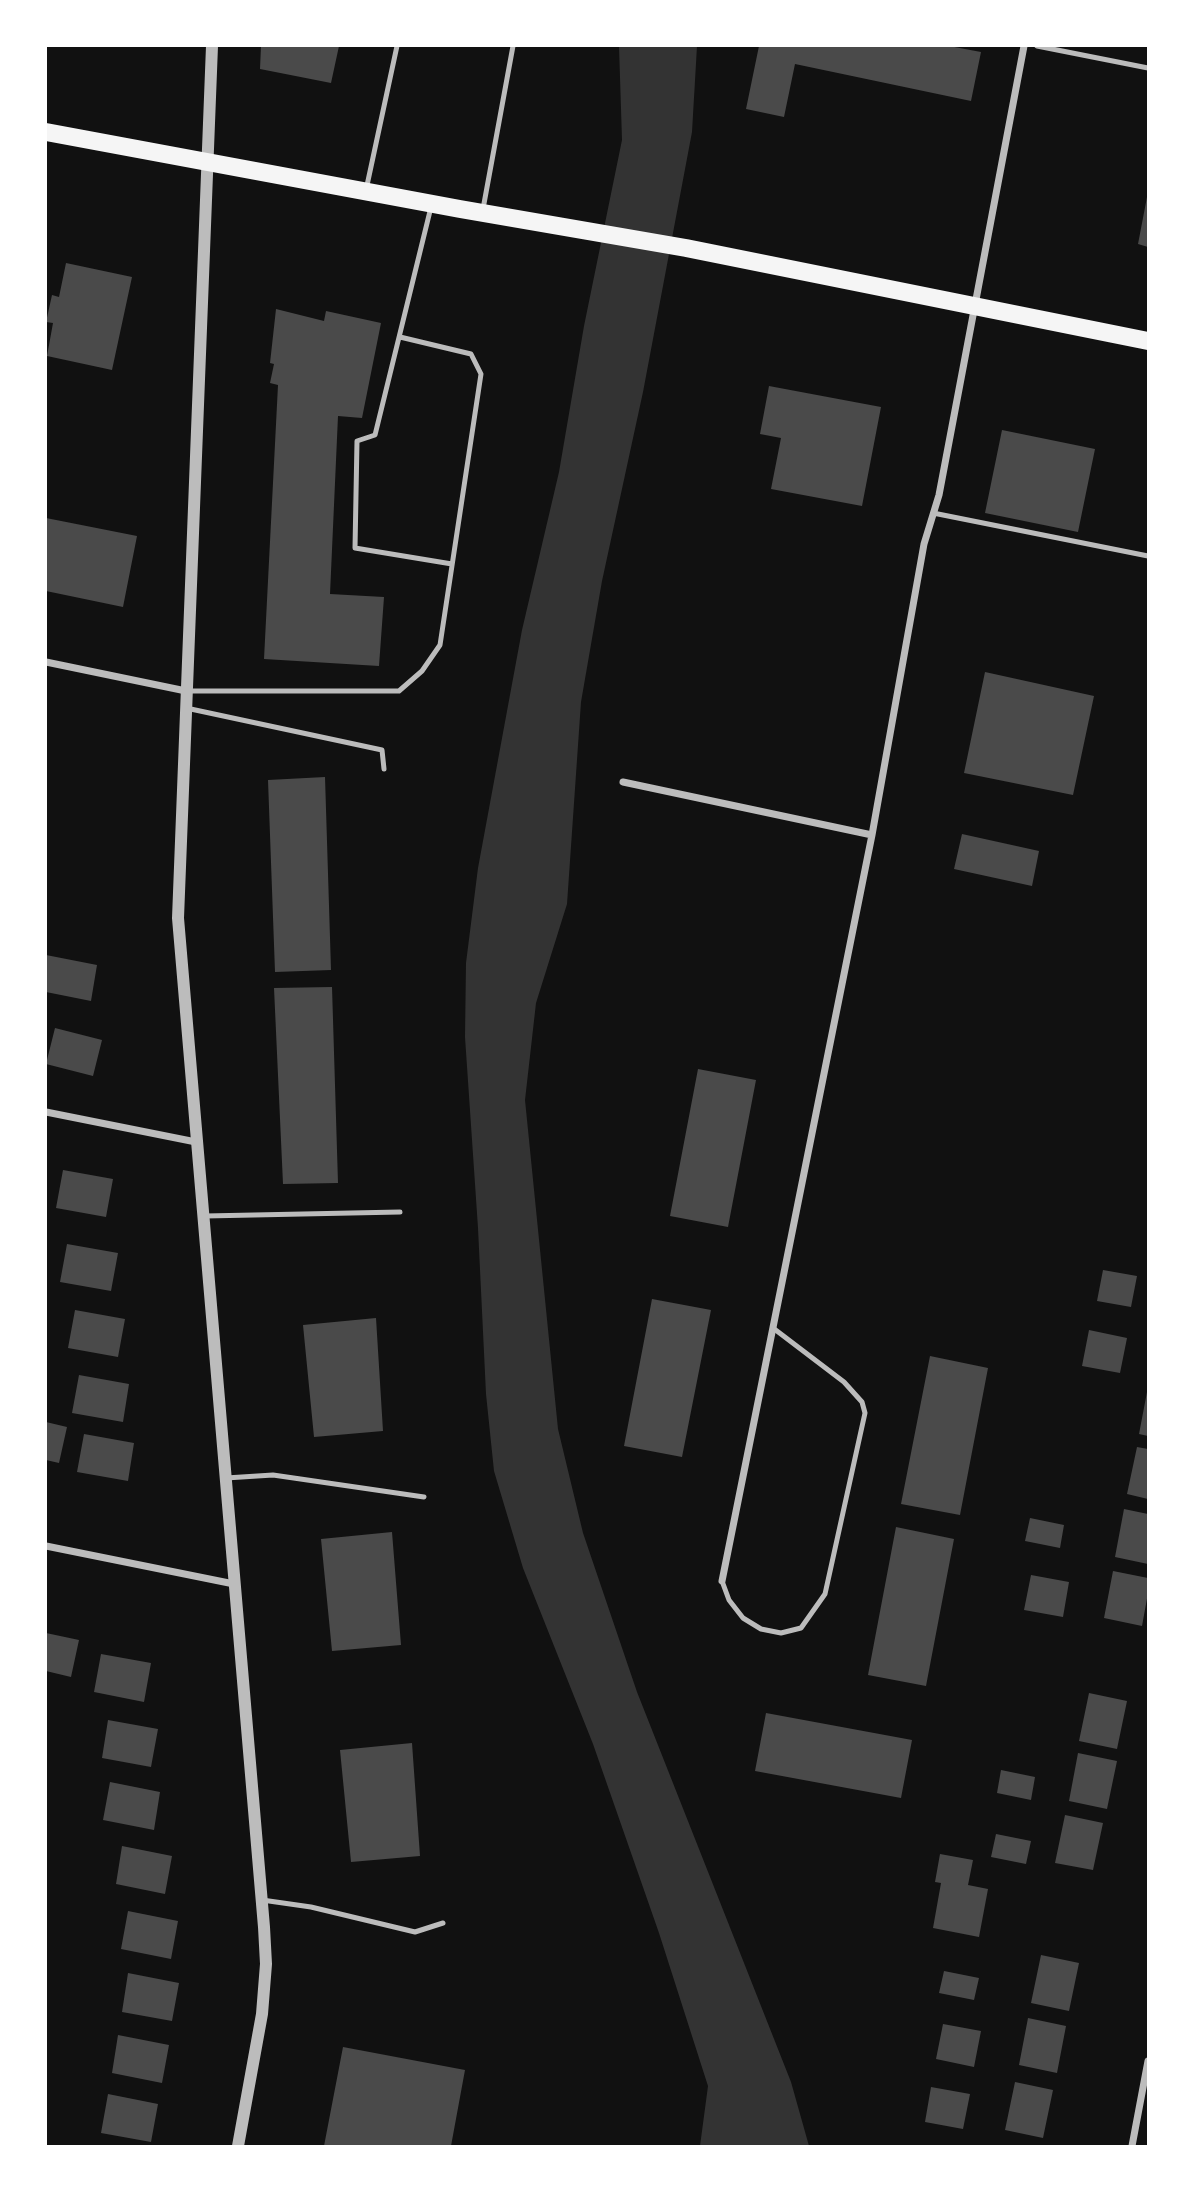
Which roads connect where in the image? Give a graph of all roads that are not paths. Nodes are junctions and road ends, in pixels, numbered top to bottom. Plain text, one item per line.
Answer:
1 (212, 46) edge
2 (397, 46) edge
3 (513, 46) edge
4 (1024, 46) edge
5 (1037, 46) edge
6 (1149, 68) edge
7 (46, 132) edge
8 (208, 163) junction
9 (366, 192) junction
10 (432, 204) junction
11 (482, 212) junction
12 (973, 306) junction
13 (400, 337) junction
14 (1149, 341) edge
15 (933, 513) junction
16 (1149, 556) edge
17 (452, 564) junction
18 (46, 662) edge
19 (186, 691) junction
20 (186, 708) junction
21 (384, 769) dead end
22 (623, 782) dead end
23 (872, 835) junction
24 (46, 1112) edge
25 (196, 1142) junction
26 (400, 1212) dead end
27 (202, 1216) junction
28 (773, 1328) junction
29 (225, 1478) junction
30 (424, 1497) dead end
31 (46, 1546) edge
32 (722, 1581) joint
33 (234, 1584) junction
34 (262, 1900) junction
35 (443, 1923) dead end
36 (1149, 2061) edge
37 (237, 2147) edge
38 (1132, 2147) edge

1 - 8 street
2 - 9 lane
3 - 11 lane
4 - 12 street
5 - 6 lane
7 - 8 main road
8 - 9 main road
8 - 19 street
9 - 10 main road
10 - 11 main road
10 - 13 lane
11 - 12 main road
12 - 14 main road
12 - 15 street
13 - 17 lane
13 - 17 lane
15 - 16 lane
15 - 23 street
17 - 19 lane
18 - 19 street
19 - 20 street
20 - 21 lane
20 - 25 street
22 - 23 street
23 - 28 street
24 - 25 street
25 - 27 street
26 - 27 lane
27 - 29 street
28 - 32 street
28 - 32 lane
29 - 30 lane
29 - 33 street
31 - 33 street
33 - 34 street
34 - 35 lane
34 - 37 street
36 - 38 street

